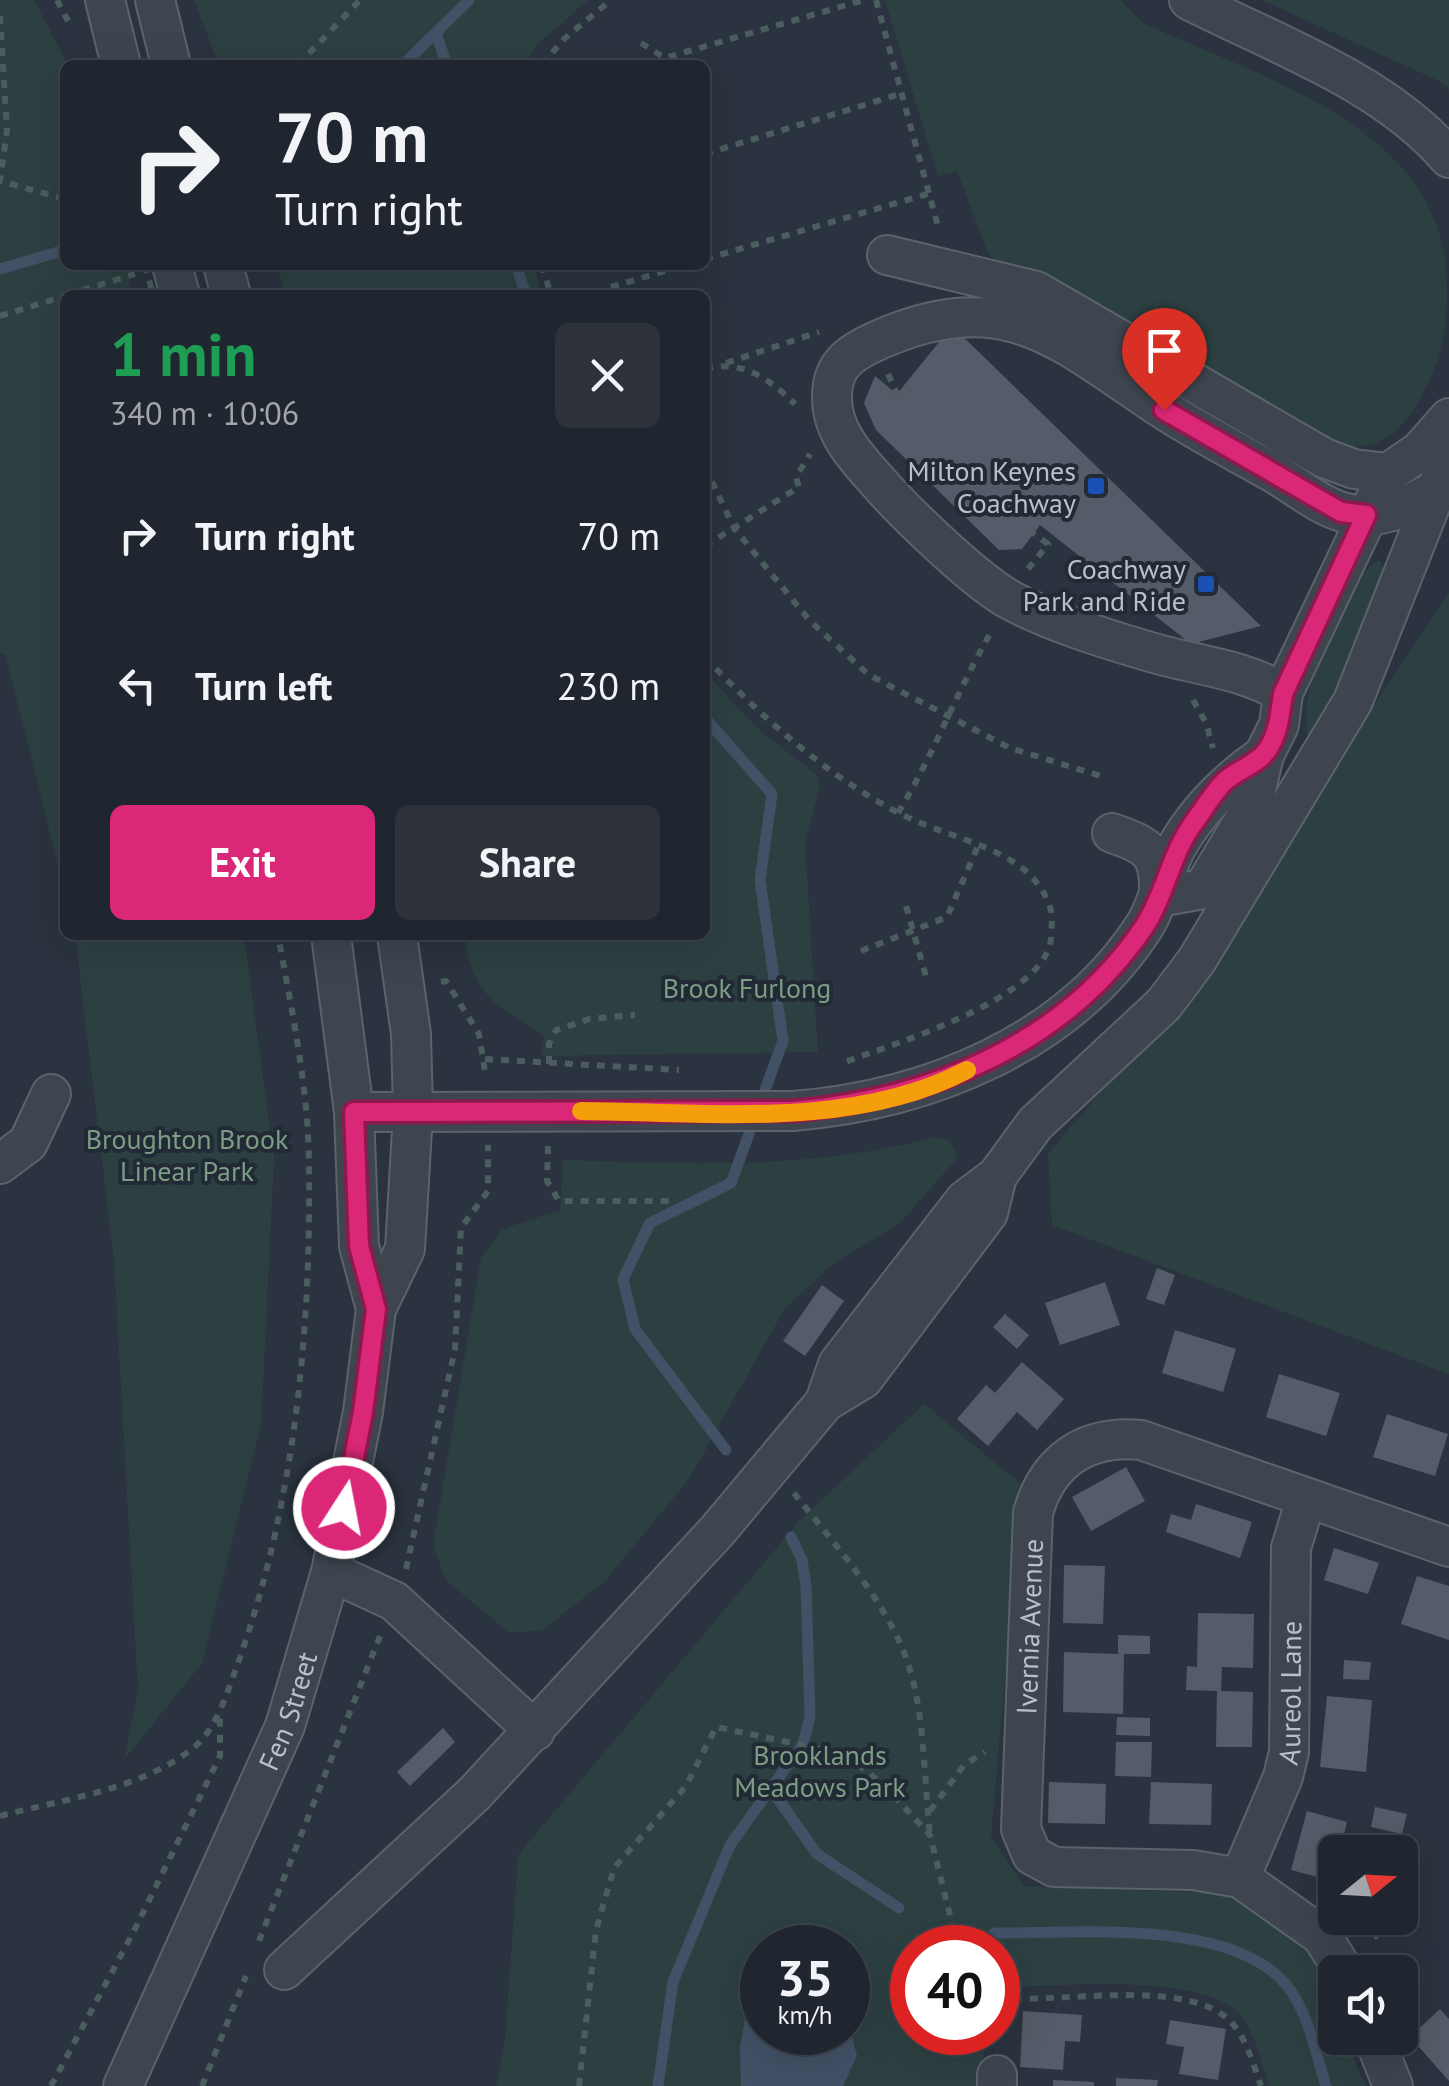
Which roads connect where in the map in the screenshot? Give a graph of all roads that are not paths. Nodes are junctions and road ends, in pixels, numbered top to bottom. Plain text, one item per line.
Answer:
1 (104, 0) edge
2 (154, 0) edge
3 (1189, 0) edge
4 (121, 60) edge
5 (170, 60) edge
6 (1449, 158) edge
7 (886, 256) dead end
8 (1449, 418) edge
9 (1388, 473) junction
10 (1444, 474) edge
11 (1366, 515) junction
12 (1283, 694) junction
13 (1112, 833) dead end
14 (1152, 911) junction
15 (331, 940) edge
16 (398, 940) edge
17 (1197, 960) junction
18 (51, 1094) dead end
19 (354, 1112) junction
20 (414, 1112) junction
21 (0, 1164) edge
22 (376, 1309) junction
23 (1306, 1499) junction
24 (1449, 1547) edge
25 (331, 1572) junction
26 (535, 1731) junction
27 (1240, 1878) junction
28 (1334, 1955) edge
29 (284, 1970) dead end
30 (1381, 2055) edge
31 (123, 2086) edge
32 (1393, 2086) edge

1 - 4 street
2 - 5 street
3 - 6 street
7 - 9 street
8 - 9 street
9 - 11 street
10 - 11 street
10 - 17 street
11 - 12 street
11 - 12 street
12 - 14 street
13 - 14 street
14 - 17 street
14 - 20 street
15 - 19 street, Fen Street
16 - 20 street, Fen Street
17 - 26 street
18 - 21 street
19 - 20 street
19 - 22 street, Fen Street
20 - 22 street, Fen Street
22 - 25 street, Fen Street
23 - 24 street, Ivernia Avenue
23 - 27 street, Aureol Lane
23 - 27 street, Ivernia Avenue
25 - 26 street
25 - 31 street, Fen Street
26 - 29 street
27 - 28 street, Ivernia Avenue
30 - 32 street

